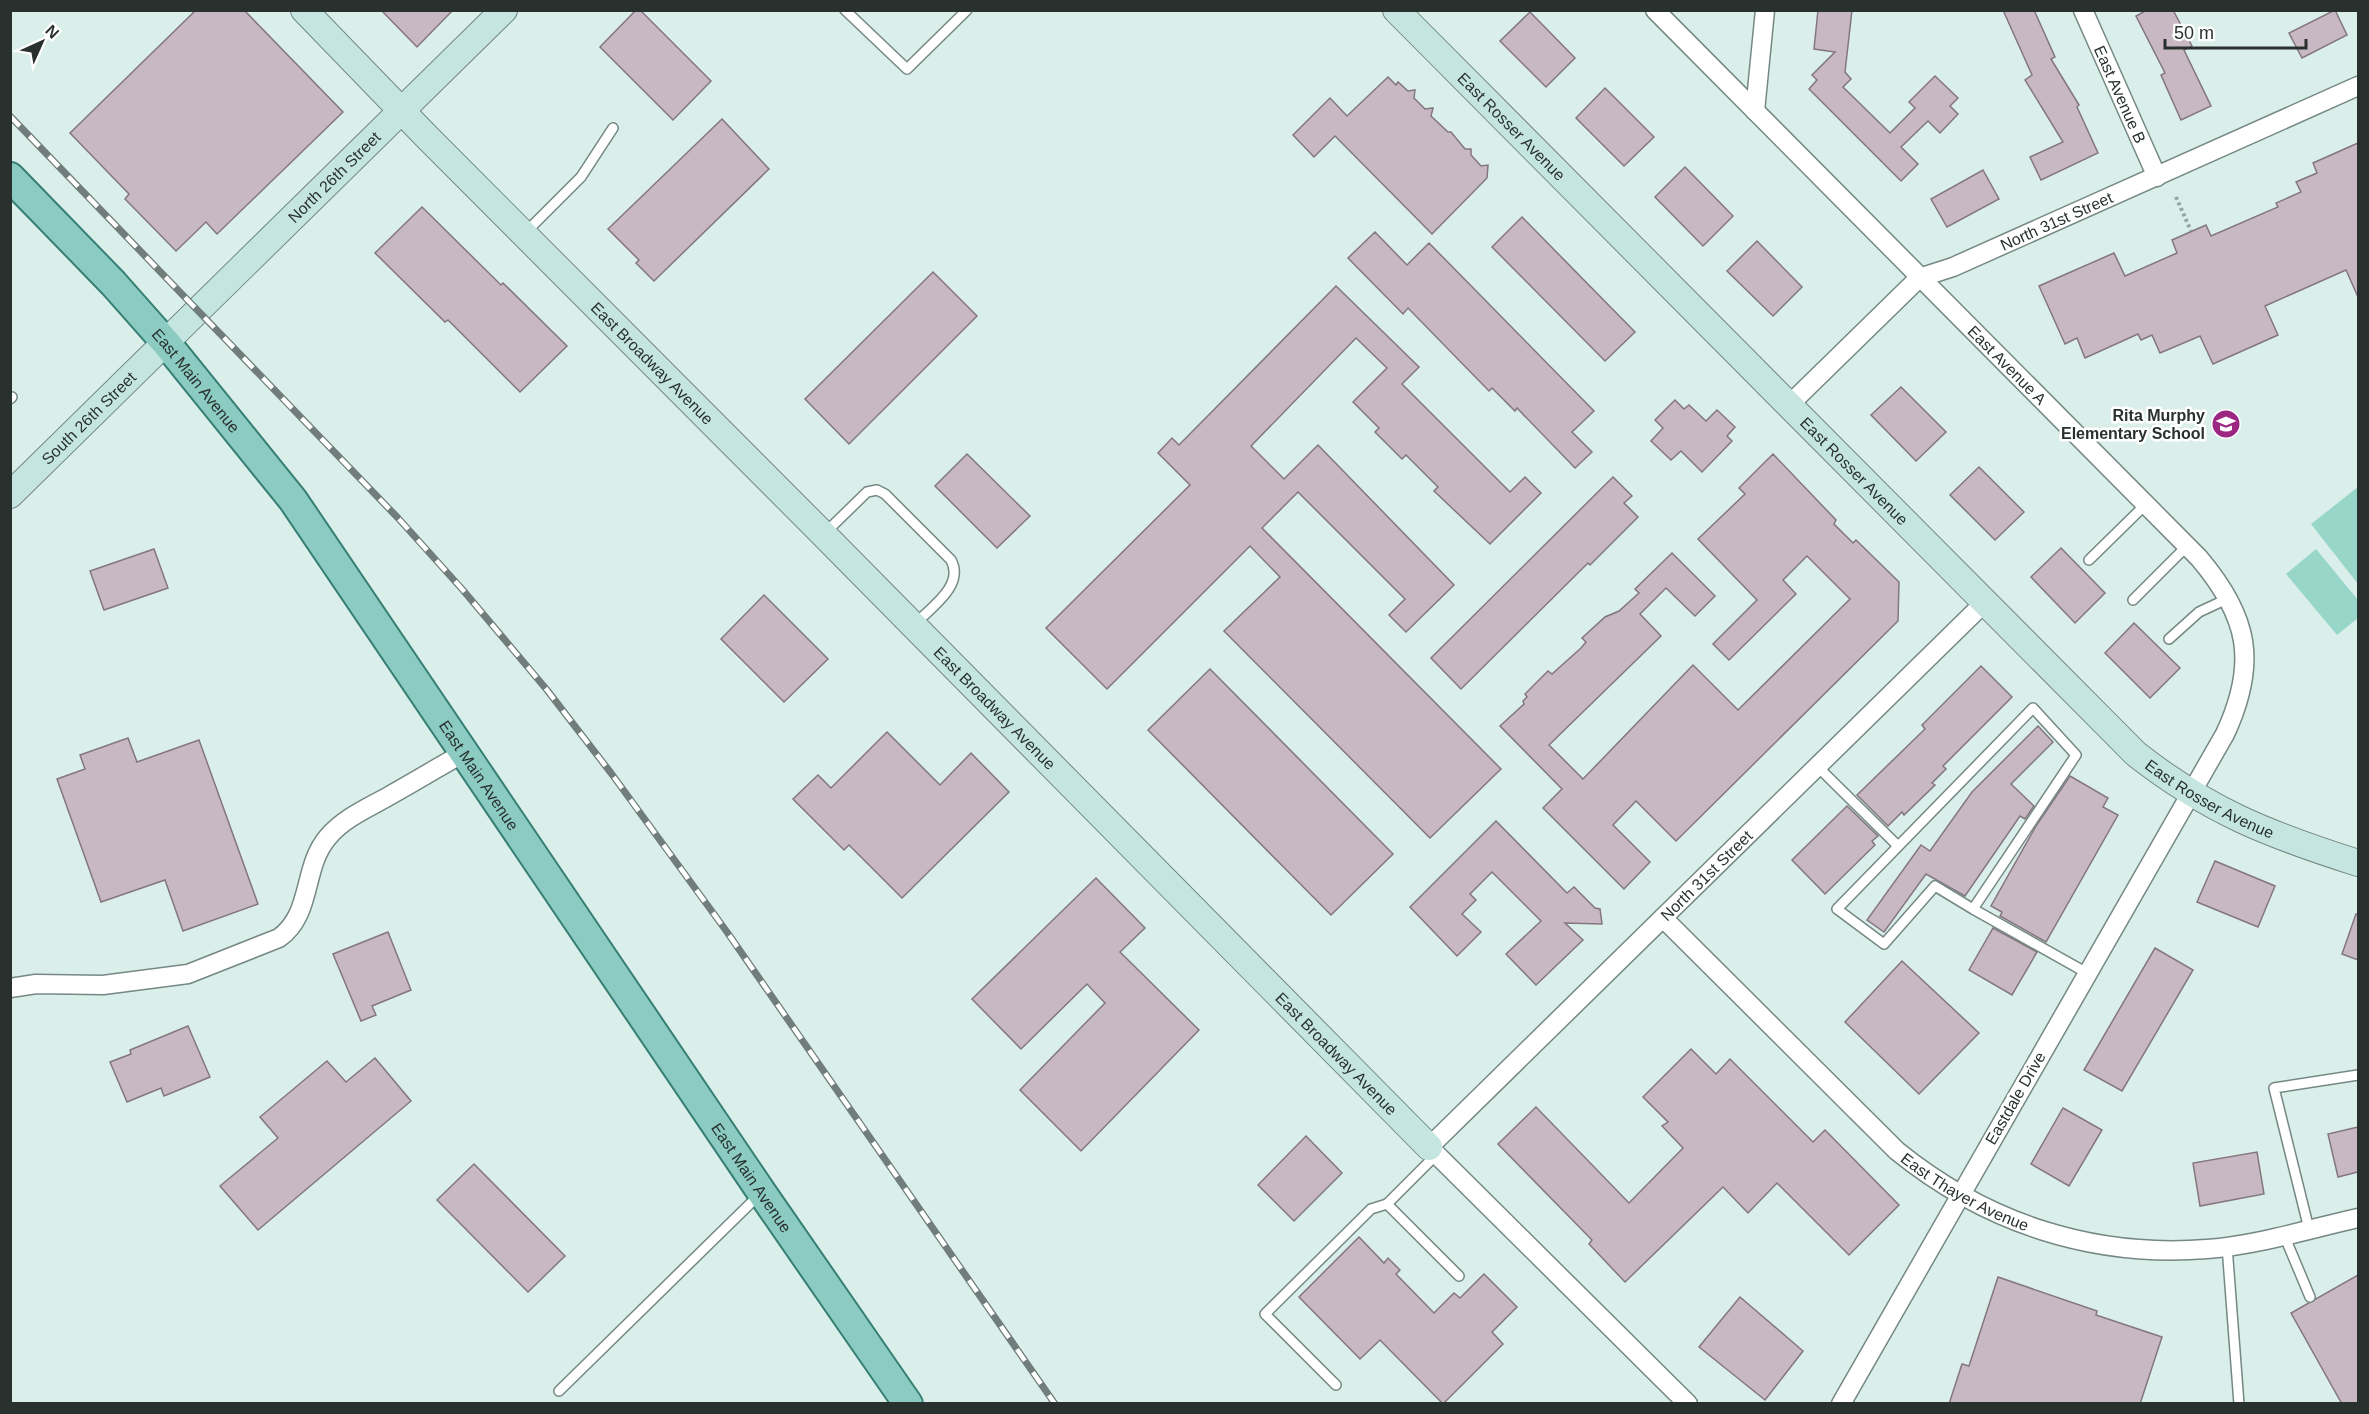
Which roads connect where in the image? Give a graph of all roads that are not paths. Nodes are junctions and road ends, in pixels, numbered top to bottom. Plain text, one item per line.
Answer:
1 (304, 10) edge
2 (504, 10) edge
3 (845, 10) edge
4 (967, 10) edge
5 (1396, 10) edge
6 (1655, 10) edge
7 (1765, 10) edge
8 (2083, 10) edge
9 (2358, 86) edge
10 (1755, 111) junction
11 (402, 112) junction
12 (613, 128) dead end
13 (10, 177) edge
14 (2157, 177) junction
15 (524, 235) junction
16 (1919, 278) junction
17 (167, 344) junction
18 (1788, 406) junction
19 (10, 495) edge
20 (2145, 505) junction
21 (824, 535) junction
22 (2187, 546) junction
23 (2089, 560) dead end
24 (2229, 598) junction
25 (2133, 600) dead end
26 (1984, 603) junction
27 (913, 625) junction
28 (2169, 639) dead end
29 (465, 752) junction
30 (1818, 766) junction
31 (2191, 794) junction
32 (1898, 846) junction
33 (2358, 863) edge
34 (1973, 909) junction
35 (1663, 918) junction
36 (2087, 974) junction
37 (10, 988) edge
38 (2358, 1075) edge
39 (1433, 1151) junction
40 (762, 1192) junction
41 (1959, 1196) junction
42 (1387, 1204) junction
43 (2358, 1218) edge
44 (2309, 1229) junction
45 (2284, 1235) junction
46 (2227, 1246) junction
47 (1460, 1276) dead end
48 (2310, 1296) dead end
49 (1336, 1385) dead end
50 (560, 1391) dead end
51 (908, 1404) edge
52 (1688, 1404) edge
53 (1841, 1404) edge
54 (2239, 1404) edge

1 - 11 street, East Broadway Avenue
2 - 11 street, North 26th Street
3 - 4 lane
5 - 18 street, East Rosser Avenue
6 - 10 street, East Avenue A
7 - 10 street
8 - 14 street, East Avenue B
9 - 14 street, North 31st Street
10 - 16 street, East Avenue A
11 - 15 street, East Broadway Avenue
11 - 17 street, North 26th Street
12 - 15 lane
13 - 17 main road, East Main Avenue
14 - 16 street, North 31st Street
15 - 21 street, East Broadway Avenue
16 - 18 street, North 31st Street
16 - 20 street, East Avenue A
17 - 19 street, South 26th Street
17 - 29 main road, East Main Avenue
18 - 26 street, East Rosser Avenue
20 - 22 street, East Avenue A
20 - 23 lane
21 - 27 street, East Broadway Avenue
21 - 27 lane
22 - 24 street, East Avenue A
22 - 25 lane
24 - 28 lane
24 - 31 street, East Avenue A
26 - 30 street, North 31st Street
26 - 31 street, East Rosser Avenue
27 - 39 street, East Broadway Avenue
29 - 37 street
29 - 40 main road, East Main Avenue
30 - 32 lane
30 - 35 street, North 31st Street
31 - 33 street, East Rosser Avenue
31 - 36 street, Eastdale Drive
32 - 34 lane
32 - 34 lane
34 - 36 lane
35 - 39 street, North 31st Street
35 - 41 street, East Thayer Avenue
36 - 41 street, Eastdale Drive
38 - 44 lane
39 - 42 lane
39 - 52 street, East Broadway Avenue
40 - 50 lane
40 - 51 main road, East Main Avenue
41 - 46 street, East Thayer Avenue
41 - 53 street, Eastdale Drive
42 - 47 lane
42 - 49 lane
43 - 44 street, East Thayer Avenue
44 - 45 street, East Thayer Avenue
45 - 46 street, East Thayer Avenue
45 - 48 lane
46 - 54 lane

